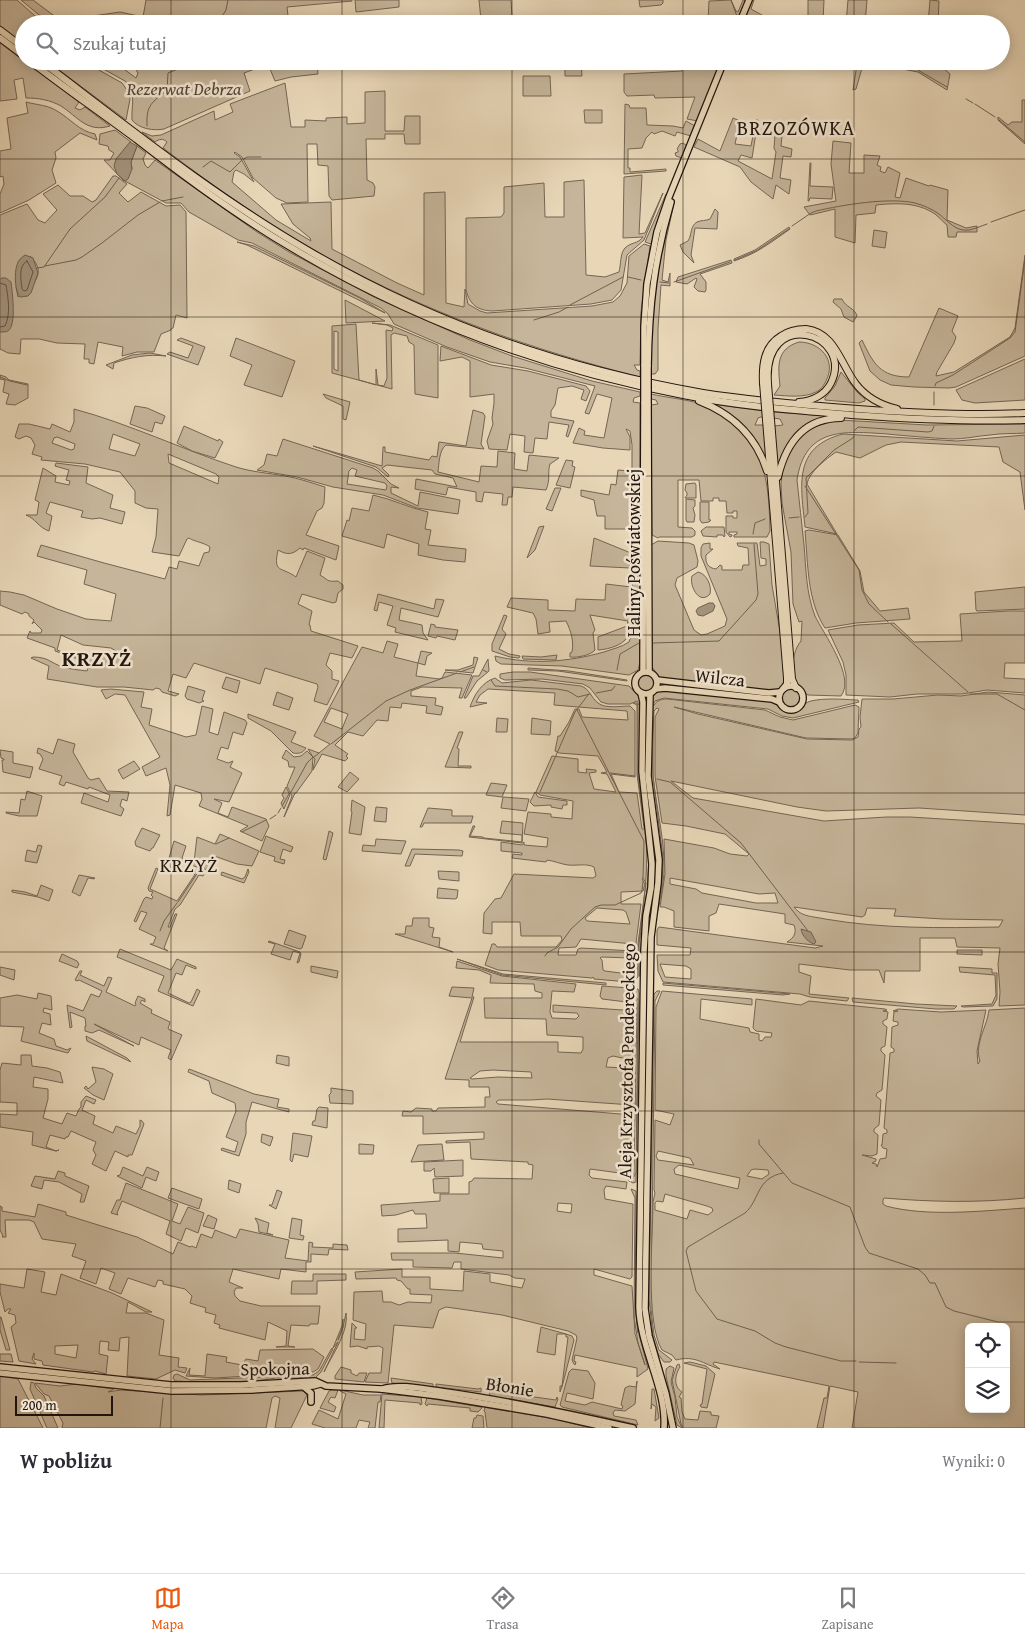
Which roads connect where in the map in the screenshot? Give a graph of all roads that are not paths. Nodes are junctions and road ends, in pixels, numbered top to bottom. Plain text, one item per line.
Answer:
1 (749, 0) edge
2 (743, 15) edge
3 (0, 30) edge
4 (0, 38) edge
5 (15, 41) edge
6 (15, 49) edge
7 (43, 70) edge
8 (52, 70) edge
9 (720, 70) edge
10 (86, 99) junction
11 (160, 154) junction
12 (766, 383) junction
13 (683, 395) junction
14 (750, 400) junction
15 (913, 412) junction
16 (1025, 413) edge
17 (890, 418) junction
18 (1025, 420) edge
19 (774, 483) junction
20 (646, 672) junction
21 (657, 680) junction
22 (796, 688) junction
23 (656, 689) junction
24 (782, 690) junction
25 (641, 693) junction
26 (650, 694) junction
27 (779, 702) junction
28 (0, 1367) edge
29 (0, 1373) edge
30 (320, 1384) junction
31 (303, 1387) junction
32 (381, 1389) junction
33 (311, 1402) dead end
34 (609, 1428) edge
35 (633, 1428) edge
36 (665, 1428) edge
37 (673, 1428) edge

1 - 2 main road
3 - 5 highway
4 - 6 highway
7 - 10 highway
8 - 10 highway
9 - 20 main road, Haliny Poświatowskiej, bridge
10 - 11 highway
11 - 13 highway
11 - 14 highway
12 - 14 highway
12 - 15 highway
12 - 19 highway, bridge
13 - 17 highway
13 - 19 highway
14 - 15 highway
15 - 16 highway
17 - 18 highway
17 - 19 highway
19 - 22 highway
19 - 24 highway
20 - 21 main road
20 - 25 main road
21 - 23 main road
21 - 24 main road, Wilcza
22 - 24 main road
22 - 27 main road
23 - 26 main road
23 - 27 main road, Wilcza
24 - 27 main road
25 - 26 main road
25 - 36 main road, Aleja Krzysztofa Pendereckiego
26 - 37 main road, Aleja Krzysztofa Pendereckiego
28 - 30 main road, Spokojna
29 - 31 main road, Spokojna
30 - 31 main road, Spokojna
30 - 32 main road, Błonie
31 - 33 main road
32 - 34 main road, Błonie
32 - 35 main road, Błonie
36 - 37 main road

